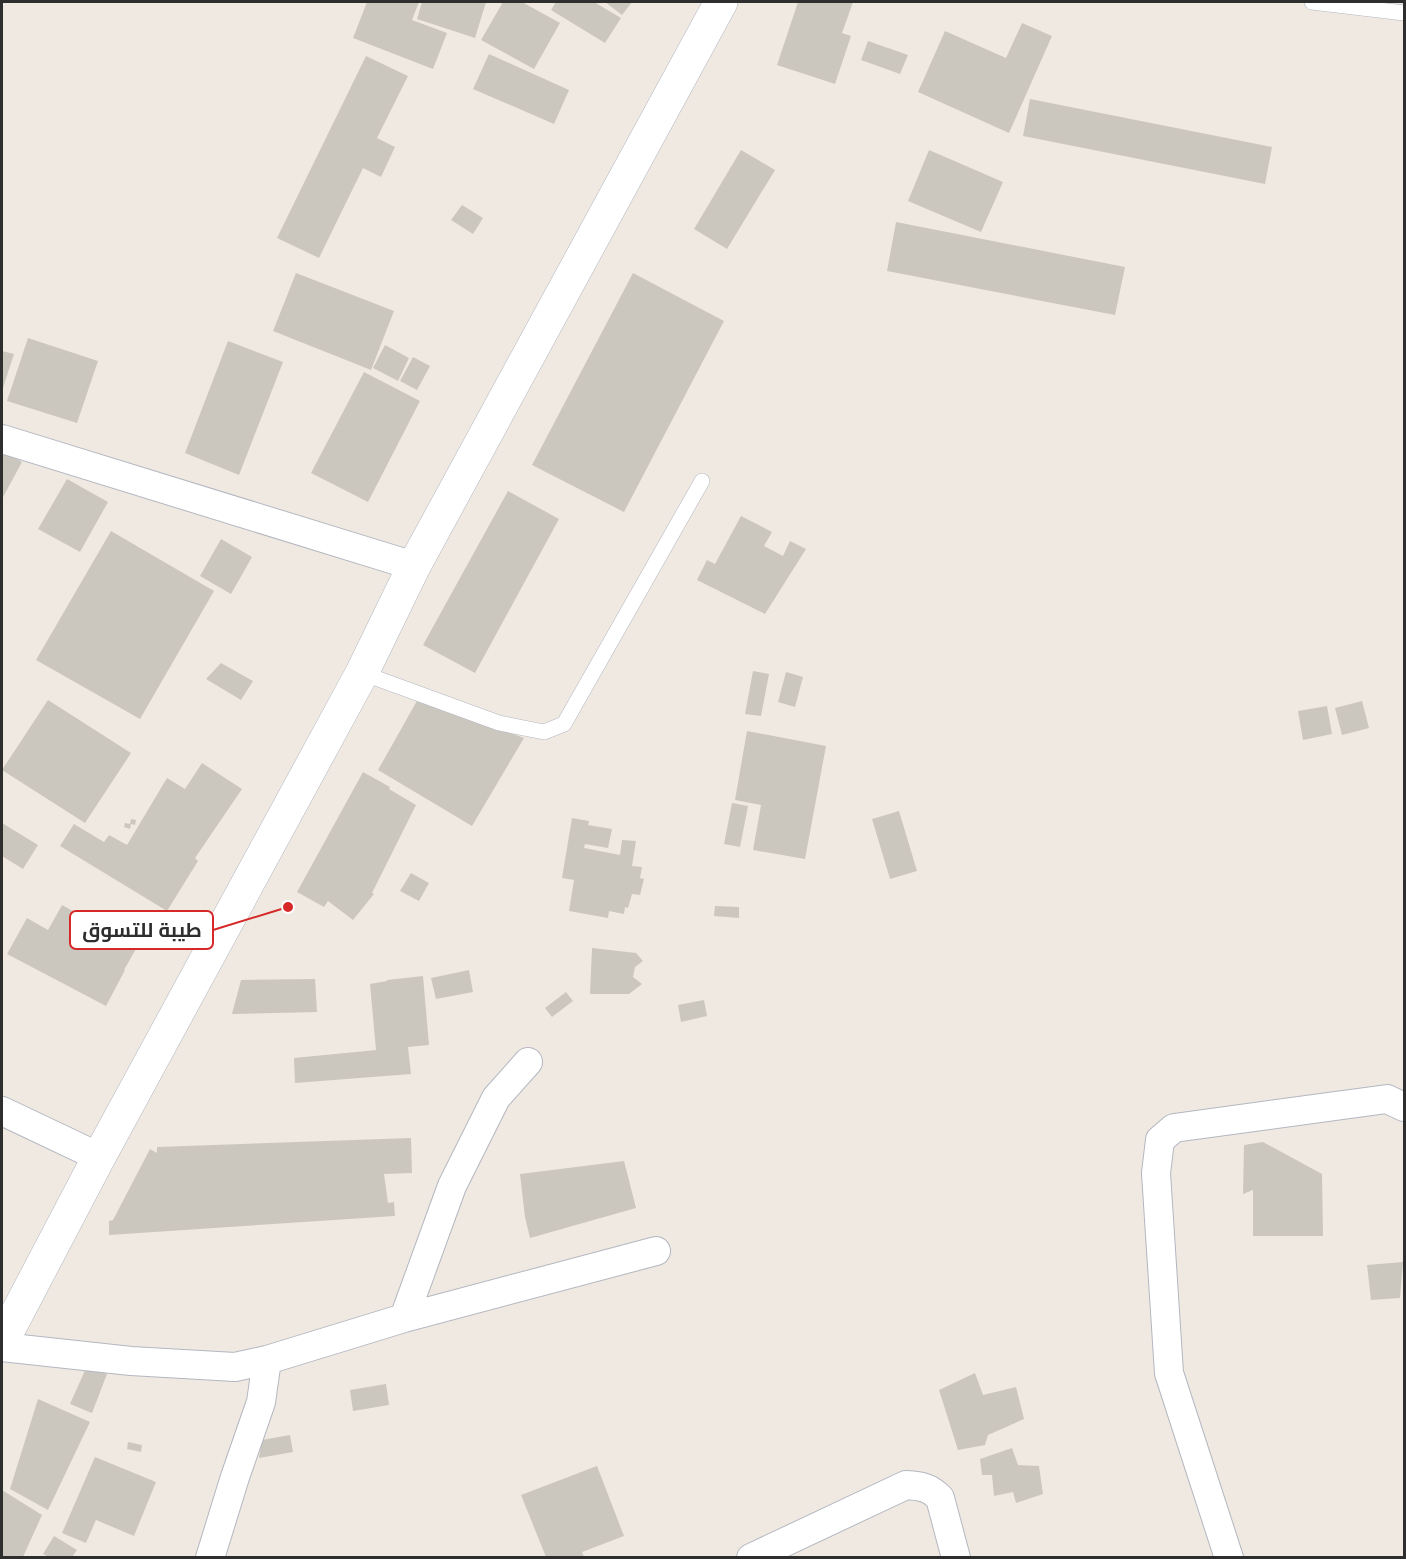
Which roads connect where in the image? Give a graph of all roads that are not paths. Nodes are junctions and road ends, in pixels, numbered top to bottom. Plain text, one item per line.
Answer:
1 (721, 2) edge
2 (1312, 2) edge
3 (1404, 13) edge
4 (2, 439) edge
5 (702, 481) dead end
6 (414, 566) junction
7 (362, 673) junction
8 (528, 1062) dead end
9 (1404, 1107) edge
10 (2, 1112) edge
11 (99, 1157) junction
12 (656, 1251) dead end
13 (404, 1318) junction
14 (2, 1342) edge
15 (2, 1347) edge
16 (267, 1360) junction
17 (210, 1557) edge
18 (751, 1557) edge
19 (956, 1557) edge
20 (1229, 1557) edge

1 - 6 street
2 - 3 lane
4 - 6 street
5 - 7 lane
6 - 7 street
7 - 11 street
8 - 13 street
9 - 20 street
10 - 11 street
11 - 14 street
12 - 13 street
13 - 16 street
15 - 16 street
16 - 17 street
18 - 19 street

